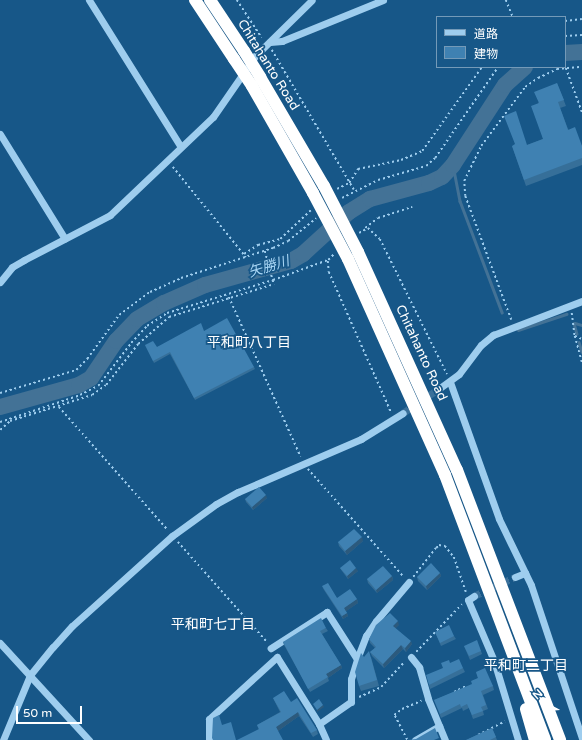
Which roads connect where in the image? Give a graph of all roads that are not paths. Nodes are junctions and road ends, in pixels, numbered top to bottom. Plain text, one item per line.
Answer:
1 (89, 0) edge
2 (195, 0) edge
3 (210, 0) edge
4 (312, 0) edge
5 (383, 0) edge
6 (269, 44) junction
7 (256, 82) junction
8 (0, 134) edge
9 (181, 147) junction
10 (65, 239) junction
11 (0, 282) edge
12 (582, 301) edge
13 (450, 382) junction
14 (437, 390) tunnel mouth
15 (403, 413) tunnel mouth
16 (485, 538) junction
17 (525, 573) junction
18 (515, 577) tunnel mouth
19 (409, 582) road end
20 (471, 598) road end
21 (0, 643) edge
22 (271, 648) road end
23 (411, 657) road end
24 (357, 659) junction
25 (30, 675) junction
26 (528, 691) junction
27 (319, 724) junction
28 (439, 726) junction
29 (582, 738) edge
30 (3, 740) edge
31 (89, 740) edge
32 (209, 740) edge
33 (326, 740) edge
34 (415, 740) edge
35 (445, 740) edge
36 (518, 740) edge
37 (535, 740) edge
38 (545, 740) edge
39 (560, 740) edge
40 (567, 740) edge

1 - 9 street
2 - 7 highway, Chitahanto Road, bridge
3 - 7 highway, Chitahanto Road, bridge
4 - 6 street
5 - 6 street
6 - 9 street
7 - 16 highway, Chitahanto Road, bridge
7 - 26 highway, Chitahanto Road, bridge
8 - 10 street
9 - 10 street
10 - 11 street
12 - 13 street
13 - 14 street
13 - 17 street
15 - 25 street
16 - 39 highway, Chitahanto Road
16 - 40 highway
17 - 18 street
17 - 29 street
19 - 24 street
20 - 36 street
21 - 25 street
22 - 24 street
23 - 28 street
24 - 27 street
25 - 30 street
25 - 31 street
26 - 37 highway
26 - 38 highway, Chitahanto Road
27 - 32 street
27 - 33 street
28 - 34 street
28 - 35 street

